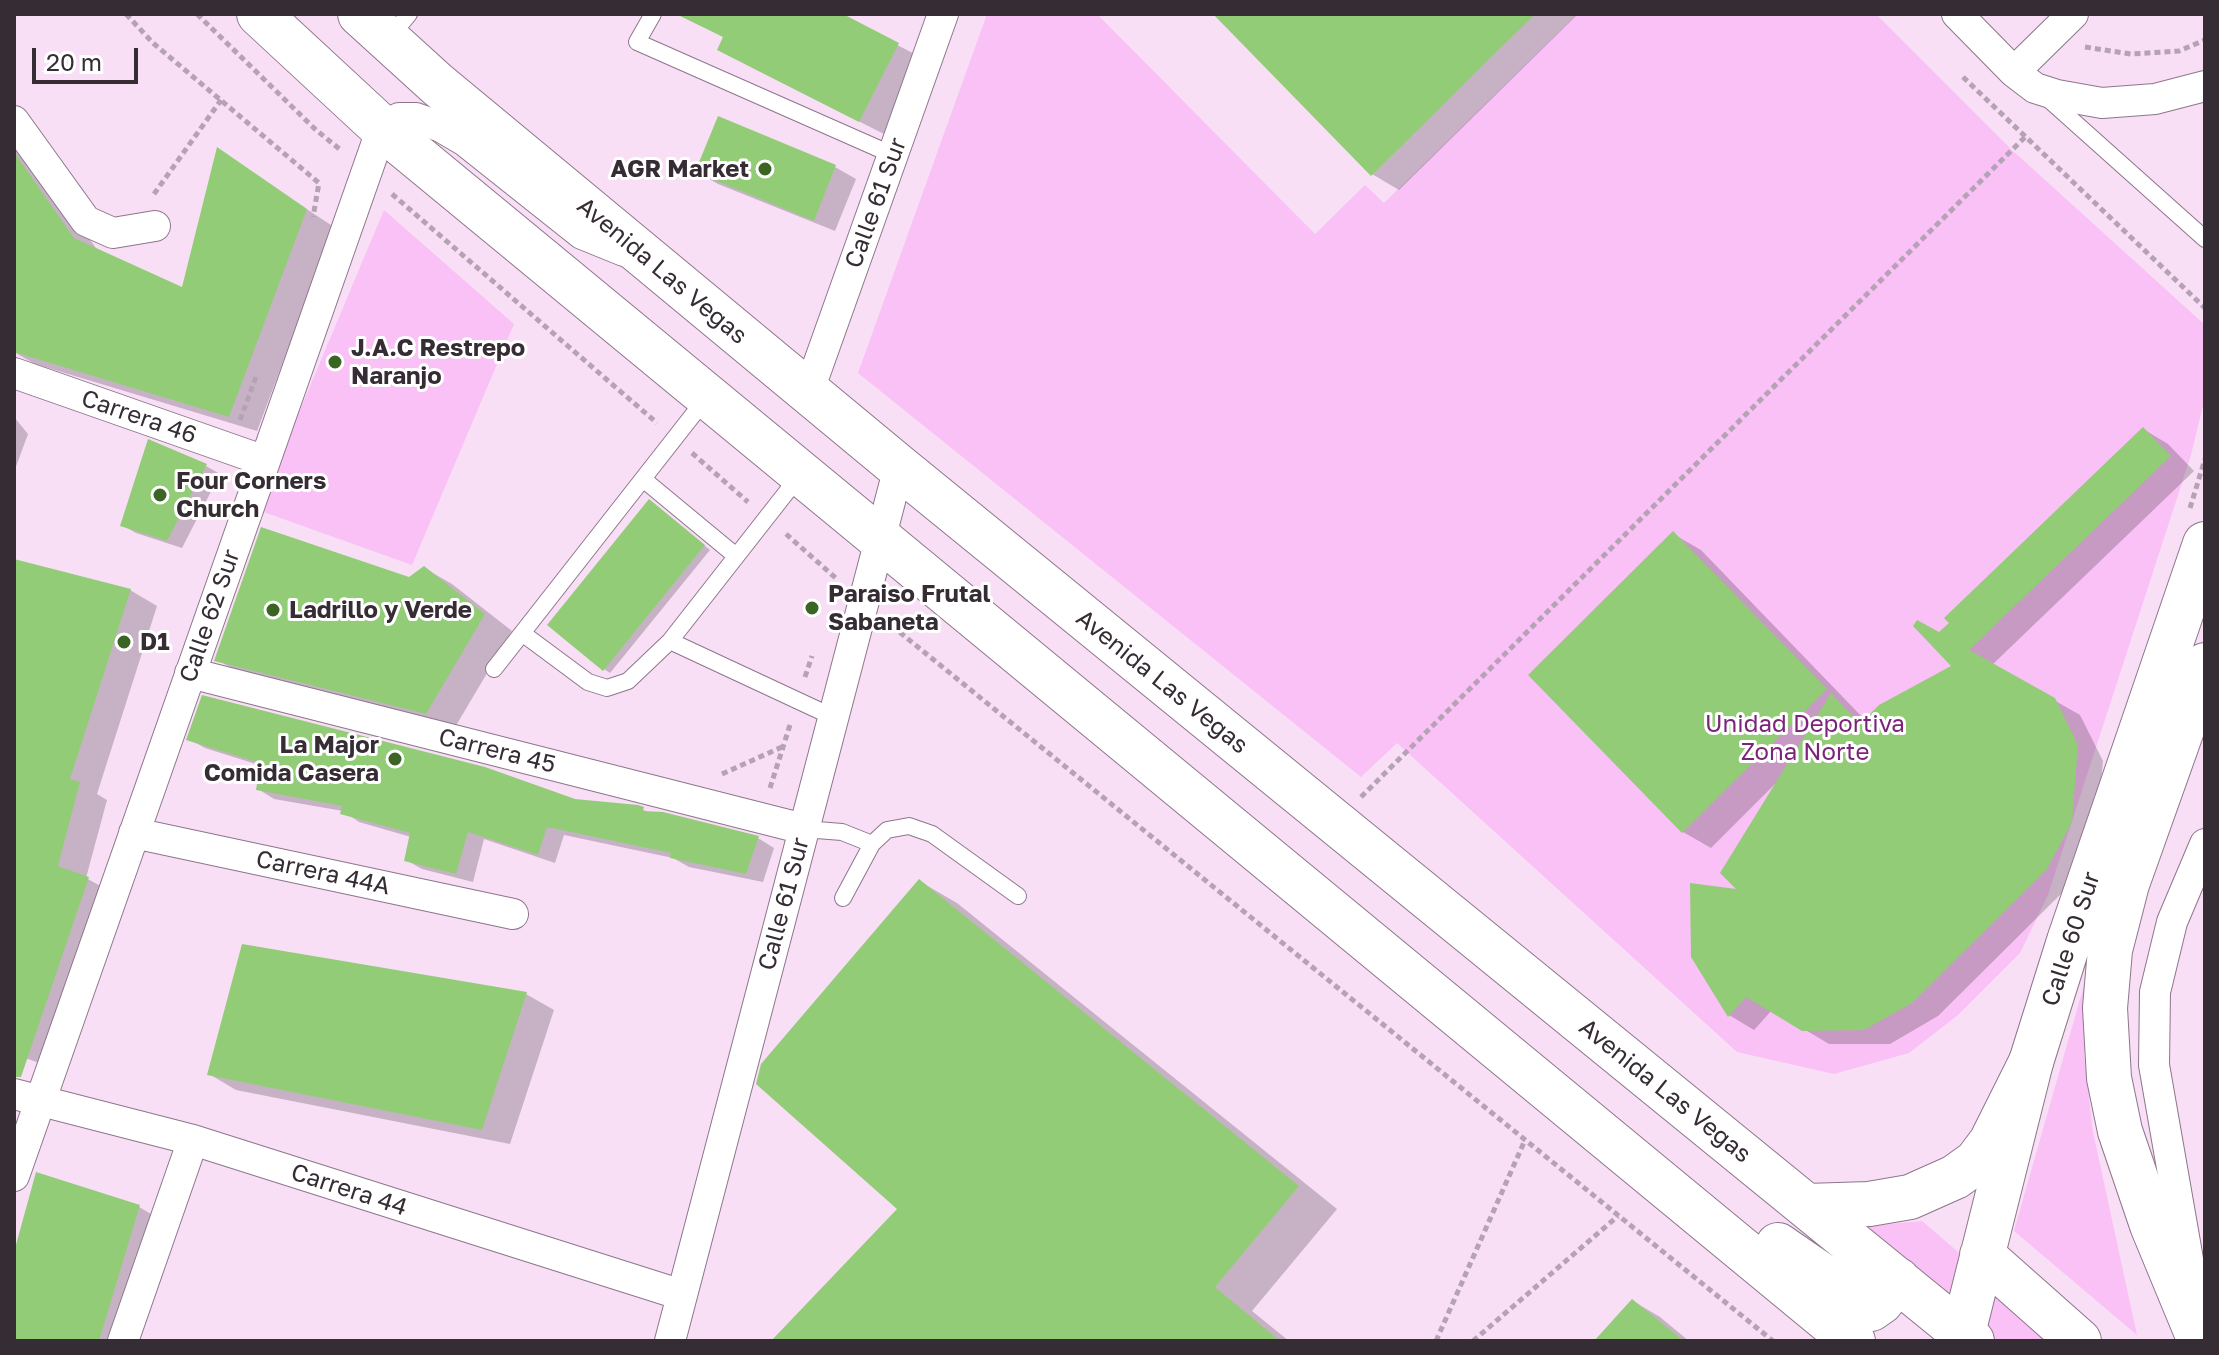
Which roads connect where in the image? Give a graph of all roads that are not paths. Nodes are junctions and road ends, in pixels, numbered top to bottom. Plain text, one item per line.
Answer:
1 (259, 14) edge
2 (653, 14) edge
3 (943, 14) edge
4 (1957, 14) edge
5 (2073, 14) edge
6 (385, 23) edge
7 (2024, 80) junction
8 (2205, 86) edge
9 (14, 121) edge
10 (382, 128) junction
11 (893, 155) junction
12 (141, 228) road end
13 (2205, 239) edge
14 (652, 263) junction
15 (14, 373) edge
16 (808, 393) junction
17 (707, 397) junction
18 (265, 461) junction
19 (899, 467) junction
20 (800, 475) junction
21 (643, 479) junction
22 (879, 540) junction
23 (2205, 544) edge
24 (736, 556) junction
25 (522, 633) junction
26 (670, 641) junction
27 (2205, 665) edge
28 (494, 669) dead end
29 (190, 673) junction
30 (833, 717) junction
31 (804, 829) junction
32 (134, 833) junction
33 (872, 844) junction
34 (2205, 844) edge
35 (1018, 896) dead end
36 (843, 898) dead end
37 (513, 914) dead end
38 (2031, 1062) junction
39 (27, 1098) edge
40 (193, 1140) junction
41 (14, 1176) edge
42 (1667, 1188) junction
43 (1807, 1206) junction
44 (1982, 1255) junction
45 (1898, 1280) junction
46 (682, 1295) junction
47 (1967, 1338) edge
48 (123, 1341) edge
49 (670, 1341) edge
50 (1853, 1341) edge
51 (2079, 1341) edge
52 (2201, 1341) edge

1 - 10 main road
2 - 11 lane
3 - 11 street, Calle 61 Sur
4 - 7 street
5 - 7 street
6 - 14 main road, Avenida Las Vegas
7 - 8 street
7 - 13 lane
9 - 12 street
10 - 14 street
10 - 17 main road
10 - 18 street, Calle 62 Sur
11 - 16 street, Calle 61 Sur
14 - 16 main road, Avenida Las Vegas
15 - 18 street, Carrera 46
16 - 19 main road, Avenida Las Vegas
17 - 20 main road
17 - 21 lane
18 - 29 street, Calle 62 Sur
19 - 22 street, Calle 61 Sur
19 - 43 main road, Avenida Las Vegas
20 - 22 main road
20 - 24 lane
21 - 24 lane
21 - 25 lane
22 - 30 street, Calle 61 Sur
22 - 42 main road
23 - 38 main road, Calle 60 Sur
24 - 26 lane
25 - 26 lane
25 - 28 lane
26 - 30 lane
27 - 52 main road, Calle 60 Sur
29 - 31 street, Carrera 45
29 - 32 street, Calle 62 Sur
30 - 31 street, Calle 61 Sur
31 - 33 lane
31 - 46 street, Calle 61 Sur
32 - 37 street, Carrera 44A
32 - 39 street, Calle 62 Sur
33 - 35 lane
33 - 36 lane
34 - 52 street, Calle 60 Sur
38 - 43 main road
38 - 44 main road, Calle 60 Sur
39 - 40 street, Carrera 44
39 - 41 street, Calle 62 Sur
40 - 46 street, Carrera 44
40 - 48 street
42 - 45 main road
42 - 50 main road
43 - 45 main road, Avenida Las Vegas
44 - 47 main road, Calle 60 Sur
44 - 51 main road
45 - 47 main road, Avenida Las Vegas
46 - 49 street, Calle 61 Sur

